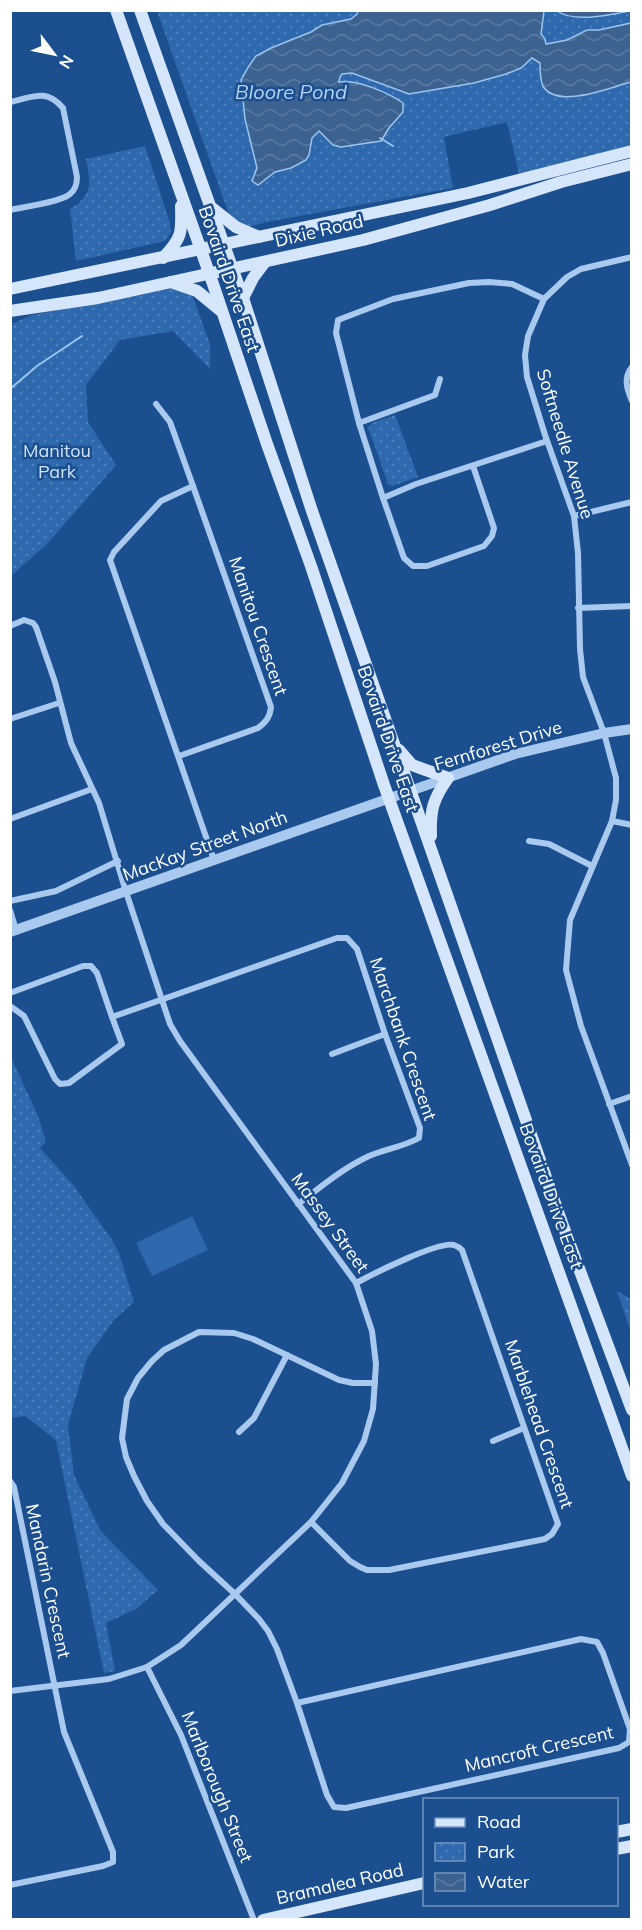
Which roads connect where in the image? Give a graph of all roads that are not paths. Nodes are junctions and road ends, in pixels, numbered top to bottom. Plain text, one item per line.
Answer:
1 (116, 10) edge
2 (140, 10) edge
3 (10, 102) edge
4 (632, 151) edge
5 (632, 164) edge
6 (485, 189) junction
7 (181, 196) junction
8 (490, 205) junction
9 (210, 207) junction
10 (10, 210) edge
11 (259, 237) junction
12 (224, 245) junction
13 (200, 250) junction
14 (632, 257) edge
15 (162, 259) junction
16 (265, 262) junction
17 (232, 268) junction
18 (209, 273) junction
19 (170, 282) junction
20 (10, 289) edge
21 (243, 298) junction
22 (544, 299) junction
23 (10, 310) edge
24 (222, 312) junction
25 (632, 367) edge
26 (441, 379) dead end
27 (632, 401) edge
28 (156, 404) dead end
29 (359, 423) junction
30 (547, 441) junction
31 (473, 466) junction
32 (193, 486) junction
33 (383, 498) junction
34 (632, 502) edge
35 (574, 516) junction
36 (632, 606) edge
37 (578, 608) junction
38 (10, 626) edge
39 (59, 702) junction
40 (10, 719) edge
41 (632, 729) edge
42 (604, 734) junction
43 (393, 741) junction
44 (179, 756) junction
45 (448, 778) junction
46 (92, 789) junction
47 (411, 790) junction
48 (389, 797) junction
49 (10, 819) edge
50 (612, 821) junction
51 (632, 825) edge
52 (530, 841) dead end
53 (431, 849) junction
54 (118, 861) junction
55 (214, 861) junction
56 (592, 866) junction
57 (126, 892) junction
58 (10, 901) edge
59 (10, 910) edge
60 (13, 931) edge
61 (10, 993) edge
62 (161, 999) junction
63 (10, 1006) edge
64 (112, 1017) junction
65 (385, 1034) junction
66 (332, 1054) dead end
67 (632, 1096) edge
68 (609, 1104) junction
69 (632, 1165) edge
70 (298, 1204) junction
71 (356, 1283) junction
72 (287, 1355) junction
73 (375, 1383) junction
74 (632, 1410) edge
75 (524, 1428) junction
76 (239, 1432) dead end
77 (493, 1441) dead end
78 (632, 1476) edge
79 (10, 1480) edge
80 (311, 1522) junction
81 (235, 1594) junction
82 (147, 1667) junction
83 (54, 1687) junction
84 (10, 1691) edge
85 (297, 1703) junction
86 (423, 1883) edge
87 (10, 1886) edge
88 (254, 1920) edge
89 (263, 1920) edge

1 - 7 main road, Bovaird Drive East
2 - 9 main road, Bovaird Drive East
3 - 10 street
4 - 6 main road, Dixie Road
5 - 8 main road, Dixie Road
6 - 8 main road
6 - 11 main road, Dixie Road
7 - 13 main road, Bovaird Drive East
7 - 15 main road
8 - 16 main road, Dixie Road
9 - 11 main road
9 - 12 main road, Bovaird Drive East
11 - 12 main road, Dixie Road
12 - 13 main road, Dixie Road
12 - 17 main road, Bovaird Drive East
13 - 15 main road, Dixie Road
13 - 18 main road, Bovaird Drive East
14 - 22 street, Softneedle Avenue
15 - 20 main road, Dixie Road
16 - 17 main road, Dixie Road
16 - 21 main road
17 - 18 main road, Dixie Road
17 - 21 main road, Bovaird Drive East
18 - 19 main road, Dixie Road
18 - 24 main road, Bovaird Drive East
19 - 23 main road, Dixie Road
19 - 24 main road
21 - 43 main road, Bovaird Drive East
22 - 29 street
22 - 30 street, Softneedle Avenue
24 - 48 main road, Bovaird Drive East
25 - 27 street
26 - 29 street
28 - 32 street, Manitou Crescent
29 - 33 street
30 - 31 street
30 - 35 street, Softneedle Avenue
31 - 33 street
31 - 33 street
32 - 44 street
32 - 44 street, Manitou Crescent
34 - 35 street
35 - 37 street, Softneedle Avenue
36 - 37 street
37 - 42 street, Softneedle Avenue
38 - 39 street, Massey Street
39 - 40 street
39 - 46 street, Massey Street
41 - 42 street, Fernforest Drive
42 - 45 street, Fernforest Drive
42 - 50 street, Softneedle Avenue
43 - 45 main road
43 - 47 main road, Bovaird Drive East
44 - 55 street
45 - 47 street, Fernforest Drive
45 - 53 main road
46 - 49 street
46 - 54 street, Massey Street
47 - 48 street, MacKay Street North
47 - 53 main road, Bovaird Drive East
48 - 55 street, MacKay Street North
48 - 78 main road, Bovaird Drive East
50 - 51 street
50 - 56 street, Softneedle Avenue
52 - 56 street
53 - 74 main road, Bovaird Drive East
54 - 57 street, Massey Street
54 - 58 street
55 - 57 street, MacKay Street North
56 - 68 street, Softneedle Avenue
57 - 60 street, MacKay Street North
57 - 62 street, Massey Street
59 - 60 street
61 - 64 street
62 - 64 street
62 - 65 street, Marchbank Crescent
62 - 70 street, Massey Street
63 - 64 street
65 - 66 street
65 - 70 street, Marchbank Crescent
67 - 68 street
68 - 69 street, Softneedle Avenue
70 - 71 street, Massey Street
71 - 73 street, Massey Street
71 - 75 street, Marblehead Crescent
72 - 73 street, Mancroft Crescent
72 - 76 street
72 - 81 street, Mancroft Crescent
73 - 80 street, Massey Street
75 - 77 street
75 - 80 street, Marblehead Crescent
79 - 83 street, Mandarin Crescent
80 - 81 street, Massey Street
81 - 82 street, Massey Street
81 - 85 street, Mancroft Crescent
82 - 83 street, Massey Street
82 - 88 street, Marlborough Street
83 - 84 street, Massey Street
83 - 87 street, Mandarin Crescent
85 - 85 street, Mancroft Crescent
86 - 89 main road, Bramalea Road

